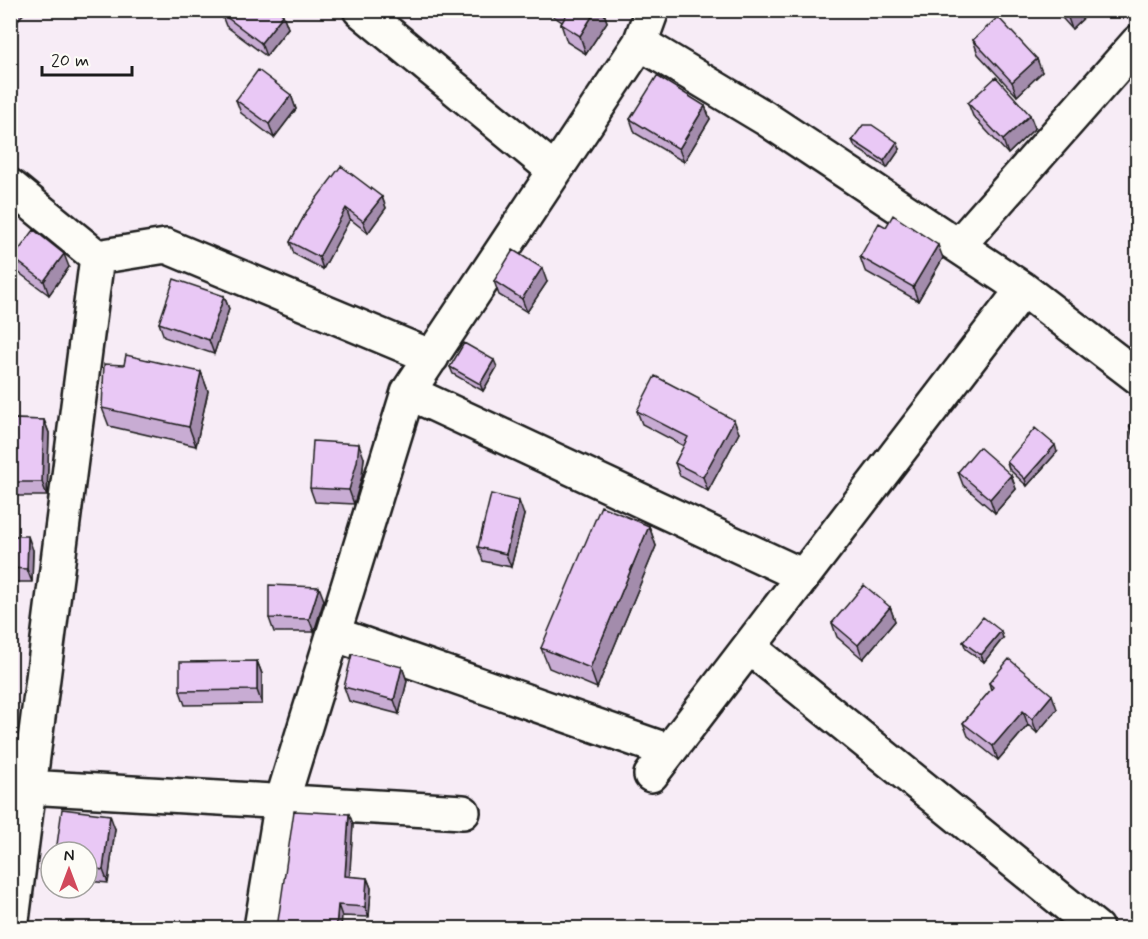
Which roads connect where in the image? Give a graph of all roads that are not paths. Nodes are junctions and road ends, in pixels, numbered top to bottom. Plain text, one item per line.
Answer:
1 (360, 10) edge
2 (652, 10) edge
3 (640, 43) junction
4 (1136, 48) edge
5 (555, 171) junction
6 (10, 186) edge
7 (958, 246) junction
8 (97, 256) junction
9 (1023, 289) junction
10 (432, 357) junction
11 (1137, 377) edge
12 (408, 392) junction
13 (803, 576) junction
14 (334, 634) junction
15 (749, 647) junction
16 (20, 786) edge
17 (282, 801) junction
18 (463, 812) dead end
19 (11, 928) edge
20 (261, 928) edge
21 (1096, 928) edge

1 - 5 street
2 - 3 street
3 - 5 street
3 - 7 street
4 - 7 street
5 - 10 street
6 - 8 street
7 - 9 street
8 - 10 street
8 - 16 street
9 - 11 street
9 - 13 street
10 - 12 street
12 - 13 street
12 - 14 street
13 - 15 street
14 - 15 street
14 - 17 street
15 - 21 street
16 - 17 street
16 - 19 street
17 - 18 street
17 - 20 street

